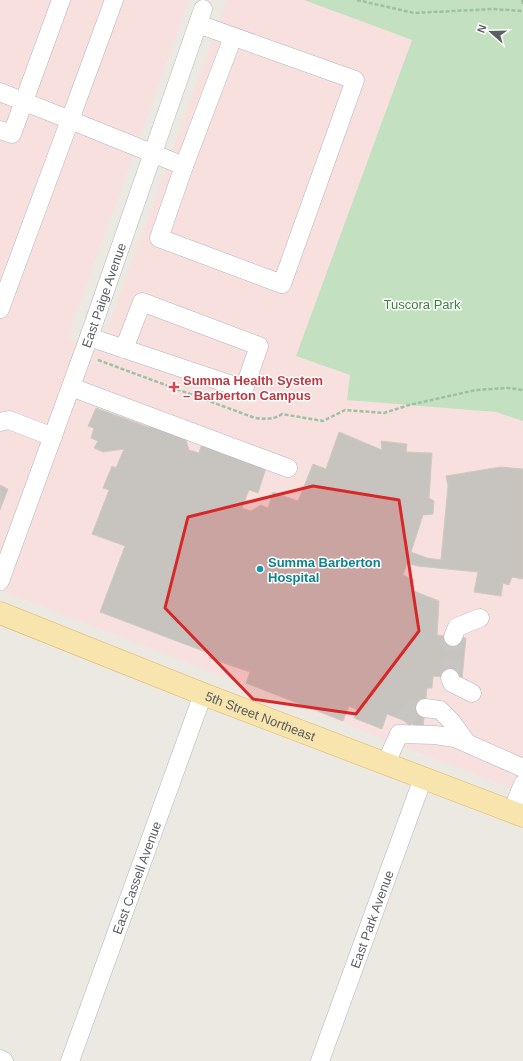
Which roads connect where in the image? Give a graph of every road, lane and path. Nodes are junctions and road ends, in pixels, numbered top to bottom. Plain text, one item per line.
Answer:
1 (61, 0) edge
2 (114, 0) edge
3 (357, 0) edge
4 (522, 0) edge
5 (523, 4) edge
6 (523, 11) edge
7 (234, 37) junction
8 (0, 92) edge
9 (24, 101) junction
10 (70, 120) junction
11 (0, 130) edge
12 (152, 152) junction
13 (184, 166) junction
14 (0, 309) edge
15 (89, 337) junction
16 (124, 349) junction
17 (82, 355) junction
18 (71, 387) junction
19 (523, 390) edge
20 (0, 422) edge
21 (53, 437) junction
22 (288, 468) dead end
23 (0, 581) edge
24 (0, 613) edge
25 (480, 618) dead end
26 (453, 637) tunnel mouth
27 (450, 678) dead end
28 (472, 692) dead end
29 (203, 694) junction
30 (425, 708) tunnel mouth
31 (467, 743) junction
32 (386, 763) junction
33 (523, 768) edge
34 (423, 778) junction
35 (523, 784) edge
36 (518, 814) edge
37 (0, 1060) edge
38 (4, 1061) edge
39 (70, 1061) edge
40 (320, 1061) edge

1 - 9 street
2 - 10 street
3 - 6 path
4 - 5 path
7 - 12 street, East Paige Avenue
7 - 13 street
7 - 13 street
8 - 9 street
9 - 10 street
9 - 11 street
10 - 12 street
10 - 14 street
12 - 13 street
12 - 15 street, East Paige Avenue
15 - 16 street
15 - 17 street, East Paige Avenue
16 - 16 street
17 - 18 street, East Paige Avenue
17 - 19 path
18 - 21 street, East Paige Avenue
18 - 22 street
20 - 21 street
21 - 23 street, East Paige Avenue
24 - 29 main road, 5th Street Northeast
25 - 26 street
27 - 28 street
29 - 32 main road, 5th Street Northeast
29 - 39 street, East Cassell Avenue
30 - 31 street
31 - 32 street
31 - 33 street
32 - 34 main road, 5th Street Northeast
34 - 36 main road, 5th Street Northeast
34 - 40 street, East Park Avenue
35 - 36 street
37 - 38 street

